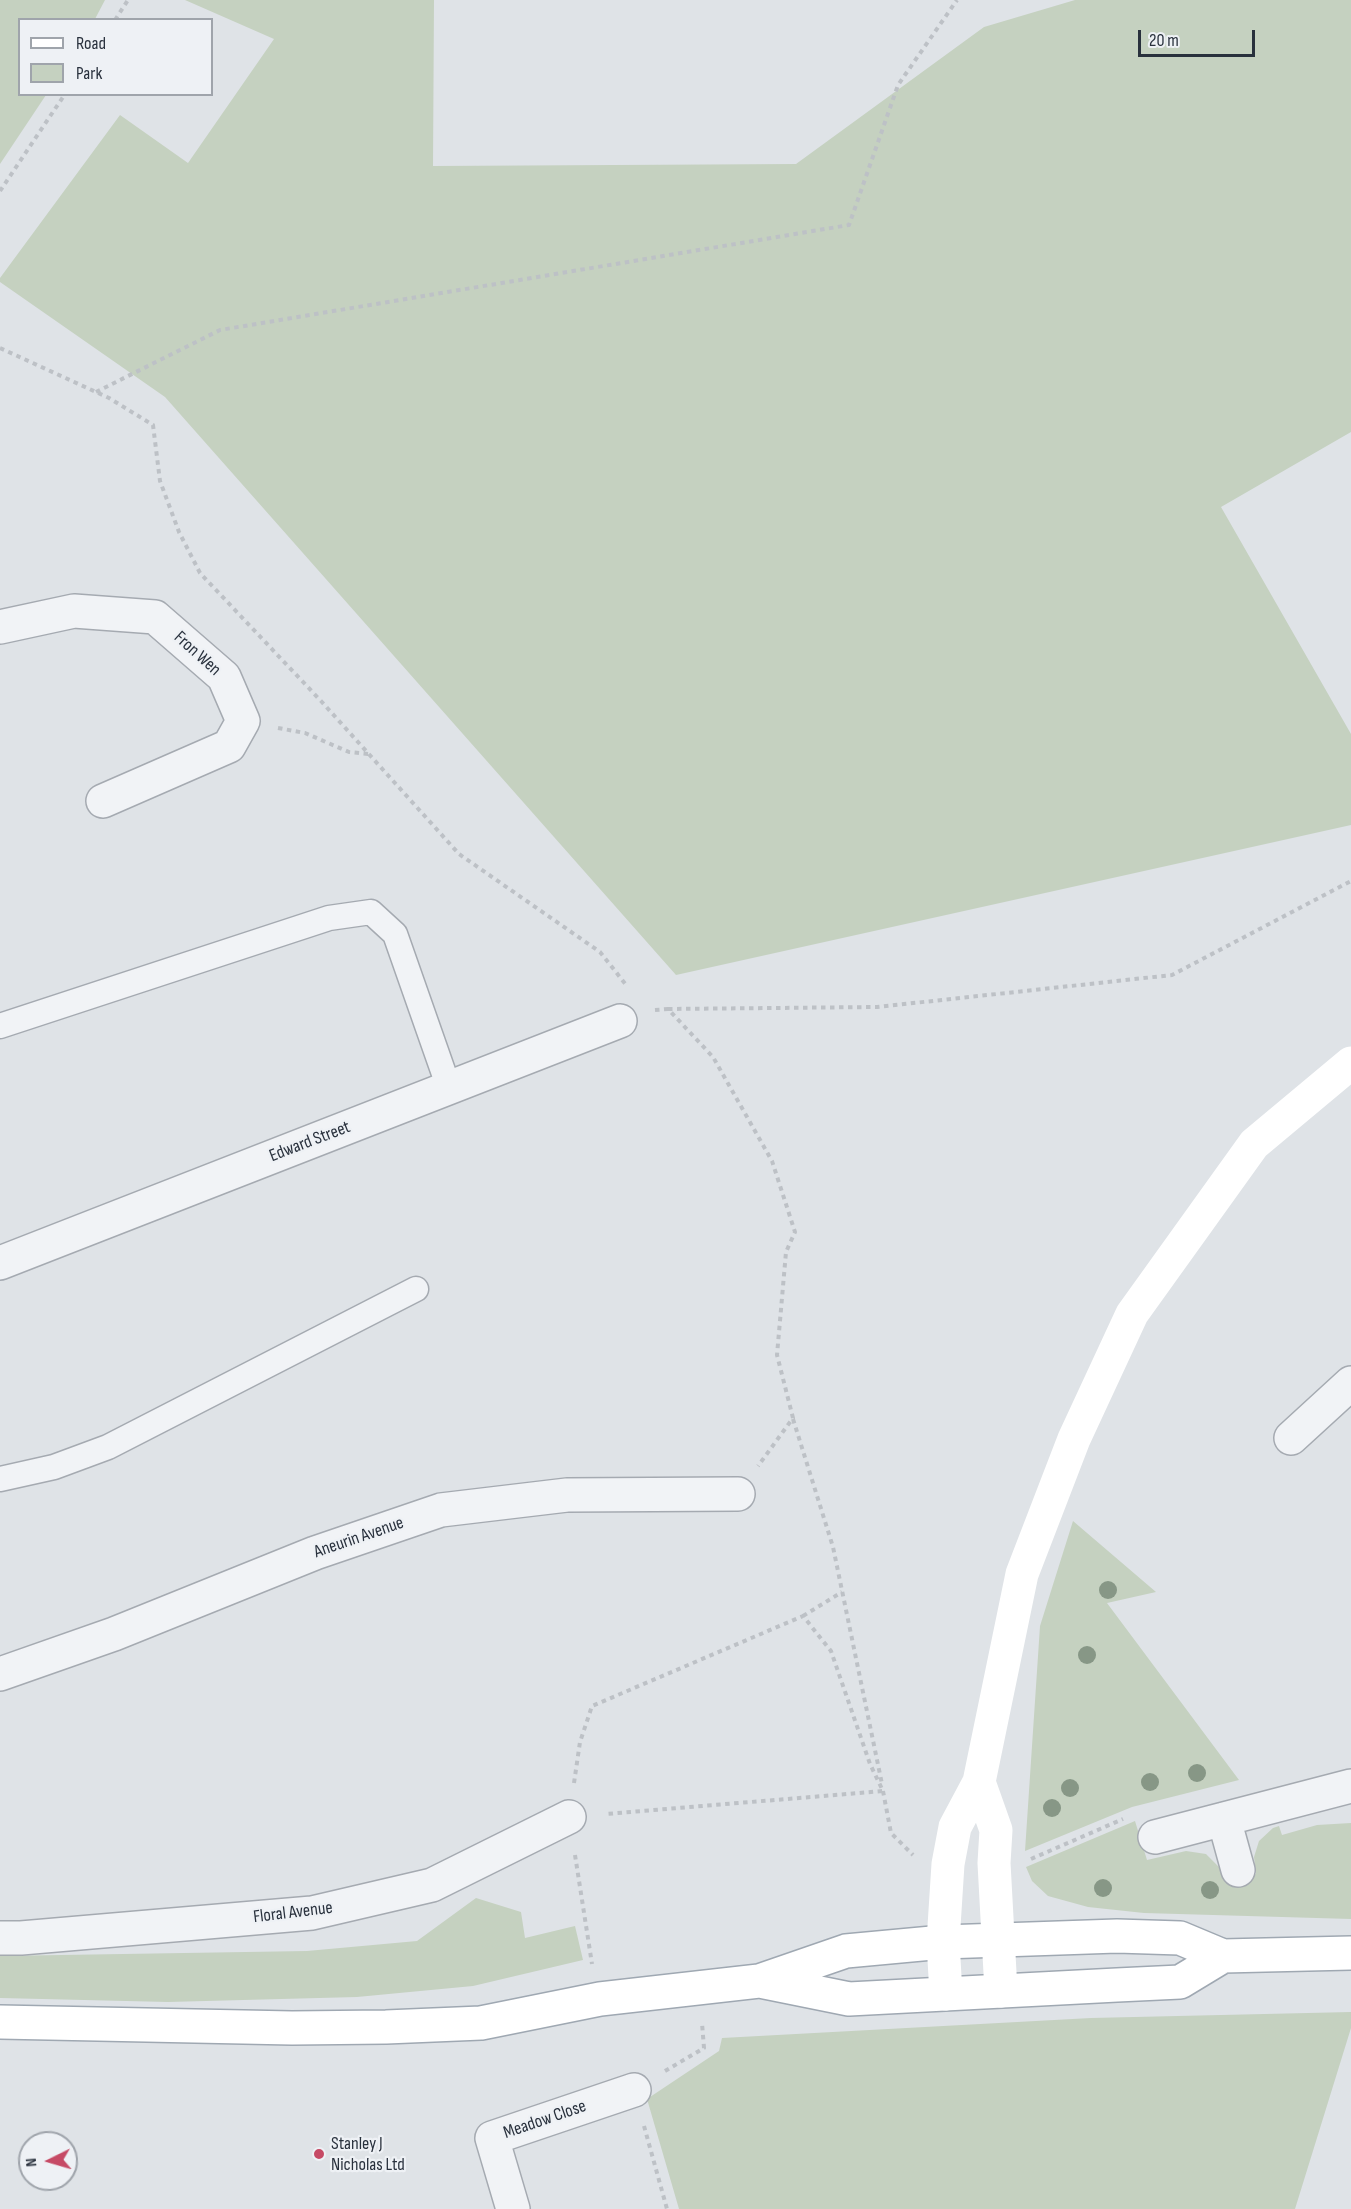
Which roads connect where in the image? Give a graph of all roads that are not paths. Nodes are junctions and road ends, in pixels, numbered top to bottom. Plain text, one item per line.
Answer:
1 (0, 627) edge
2 (103, 801) dead end
3 (632, 1015) road end
4 (0, 1026) edge
5 (1351, 1064) edge
6 (449, 1088) junction
7 (0, 1263) edge
8 (416, 1289) dead end
9 (1351, 1383) edge
10 (1292, 1438) dead end
11 (0, 1479) edge
12 (738, 1494) road end
13 (0, 1674) edge
14 (979, 1782) junction
15 (1351, 1786) edge
16 (569, 1817) road end
17 (1224, 1819) junction
18 (1155, 1837) dead end
19 (1238, 1870) dead end
20 (0, 1938) edge
21 (998, 1940) junction
22 (943, 1942) junction
23 (1351, 1953) edge
24 (1223, 1956) junction
25 (759, 1981) junction
26 (1001, 1991) junction
27 (946, 1994) junction
28 (0, 2022) edge
29 (634, 2090) dead end
30 (513, 2209) edge

1 - 2 street, Fron Wen
3 - 6 street, Edward Street
4 - 6 lane
5 - 14 main road
6 - 7 street, Edward Street
8 - 11 lane
9 - 10 street
12 - 13 street, Aneurin Avenue
14 - 21 main road
14 - 22 main road
15 - 17 street
16 - 20 street, Floral Avenue
17 - 18 street
17 - 19 street
21 - 22 main road
21 - 24 main road
21 - 26 main road
22 - 25 main road
22 - 27 main road
23 - 24 main road
24 - 26 main road
25 - 27 main road
25 - 28 main road
26 - 27 main road
29 - 30 street, Meadow Close

